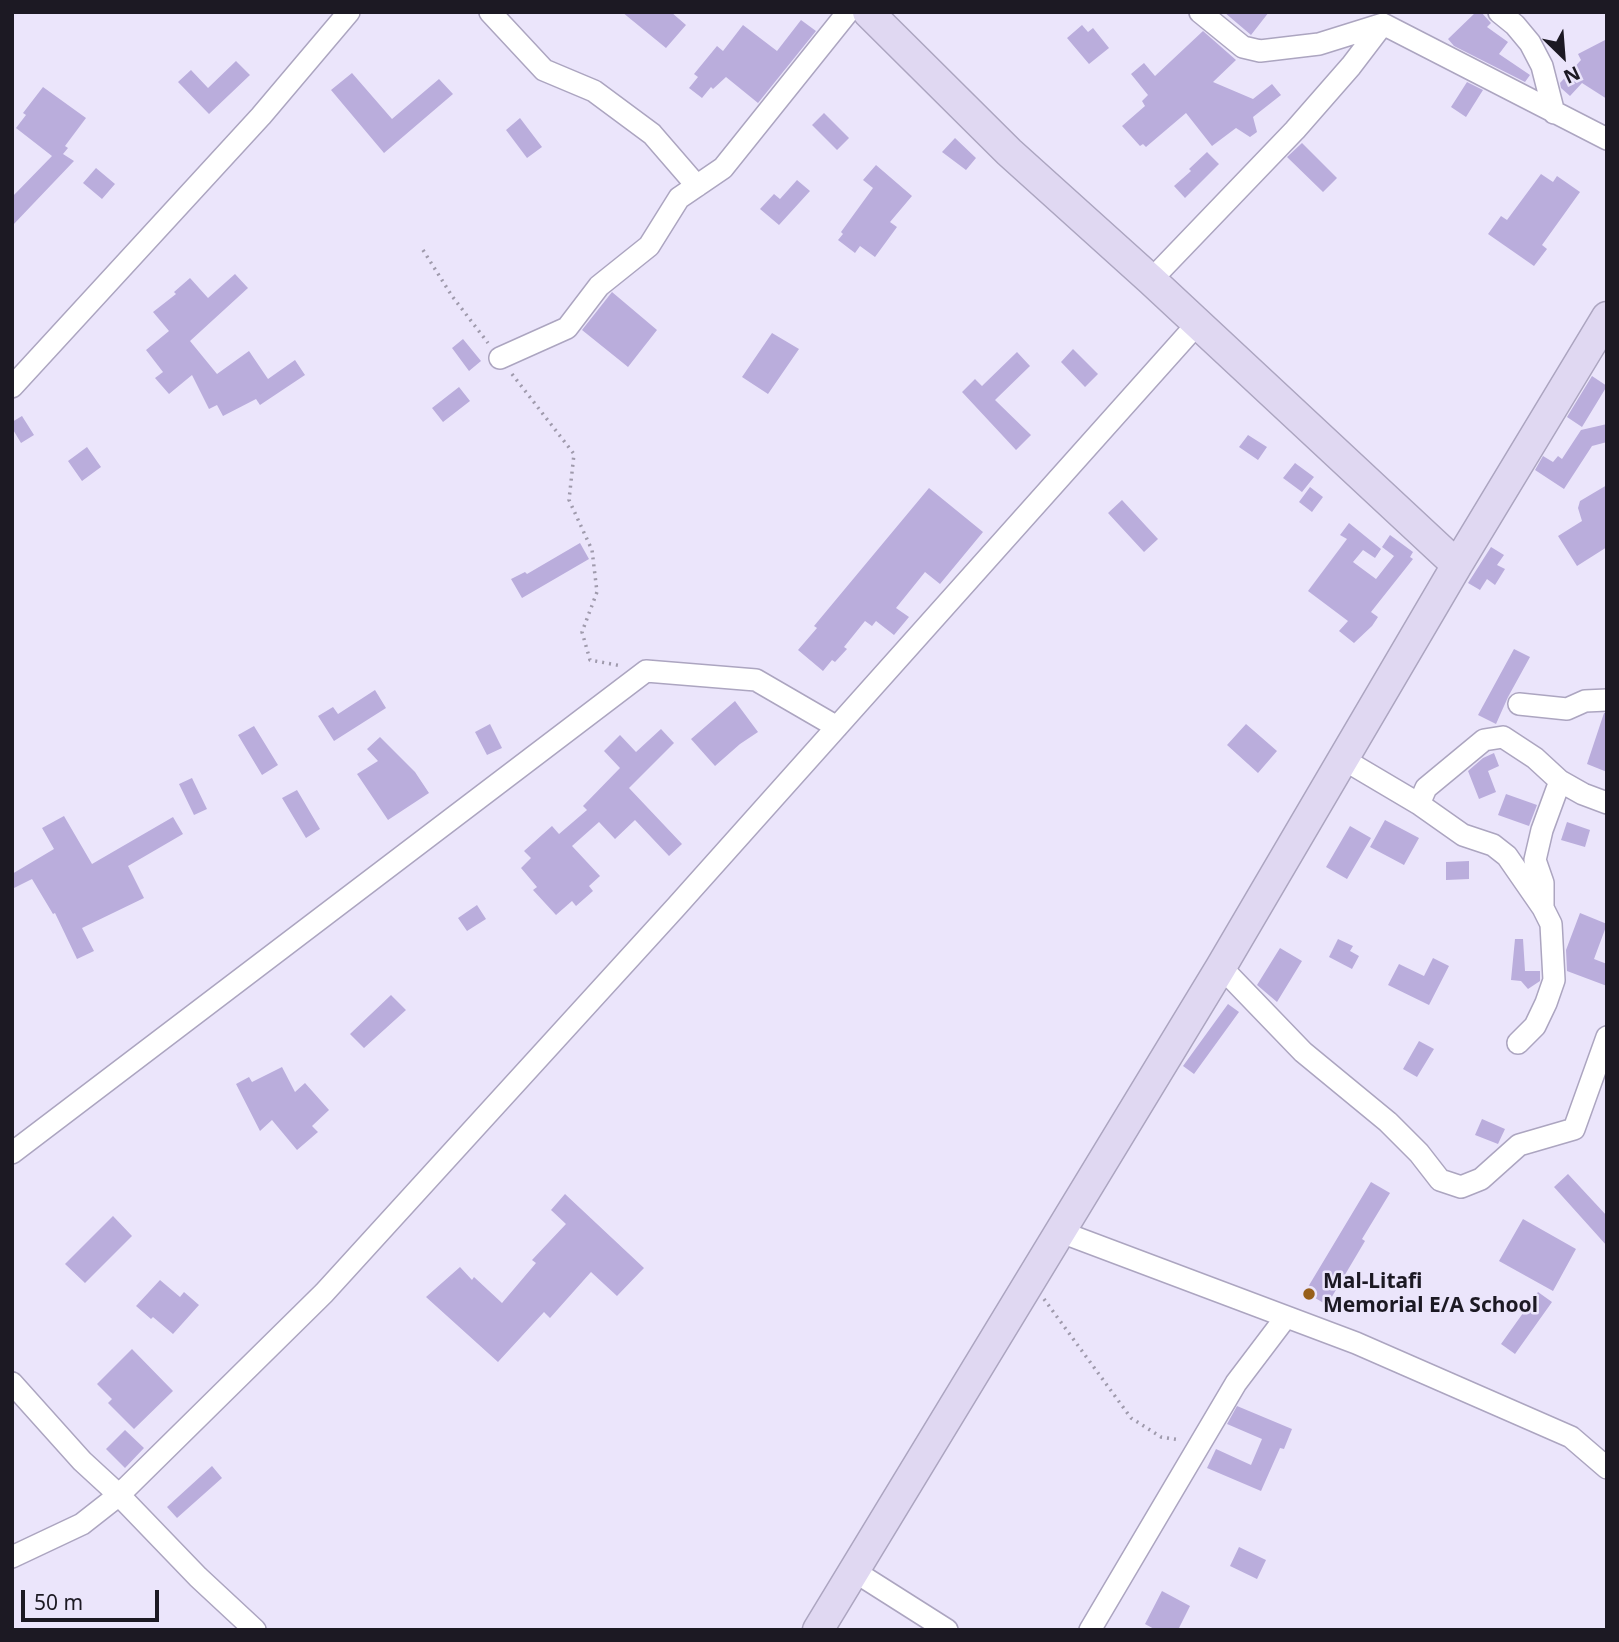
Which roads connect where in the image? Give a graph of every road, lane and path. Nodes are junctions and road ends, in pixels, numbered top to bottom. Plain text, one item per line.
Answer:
1 (349, 12) edge
2 (490, 12) edge
3 (848, 12) edge
4 (868, 12) edge
5 (1200, 12) edge
6 (1499, 12) edge
7 (1383, 24) junction
8 (1554, 113) junction
9 (1607, 139) edge
10 (697, 186) junction
11 (423, 250) dead end
12 (1151, 280) junction
13 (1607, 317) edge
14 (1198, 323) junction
15 (500, 358) junction
16 (12, 387) edge
17 (1457, 565) junction
18 (646, 671) junction
19 (1607, 700) edge
20 (1519, 704) dead end
21 (837, 727) junction
22 (1343, 759) junction
23 (1560, 781) junction
24 (1607, 803) edge
25 (1419, 804) junction
26 (1543, 908) junction
27 (1222, 967) junction
28 (1607, 1037) edge
29 (1518, 1043) dead end
30 (12, 1153) edge
31 (1061, 1232) junction
32 (1031, 1282) junction
33 (1286, 1317) junction
34 (12, 1383) edge
35 (1200, 1442) junction
36 (1603, 1464) edge
37 (119, 1496) junction
38 (12, 1557) edge
39 (855, 1571) junction
40 (255, 1630) edge
41 (818, 1630) edge
42 (947, 1630) edge
43 (1090, 1630) edge

1 - 16 street
2 - 10 street
3 - 10 street
4 - 12 main road
5 - 7 street
6 - 8 street
7 - 8 street
7 - 12 street
8 - 9 street
10 - 15 street
11 - 15 path
12 - 14 main road
13 - 17 main road
14 - 17 main road
14 - 21 street
15 - 18 path
17 - 22 main road
18 - 21 street
18 - 30 street
19 - 20 street
21 - 37 street
22 - 25 street
22 - 27 main road
23 - 24 street
23 - 25 street
23 - 26 street
25 - 26 street
26 - 29 street
27 - 28 street
27 - 31 main road
31 - 32 main road
31 - 33 street
32 - 35 path
32 - 39 main road
33 - 35 street
33 - 36 street
34 - 37 street
35 - 43 street
37 - 38 street
37 - 40 street
39 - 41 main road
39 - 42 street

